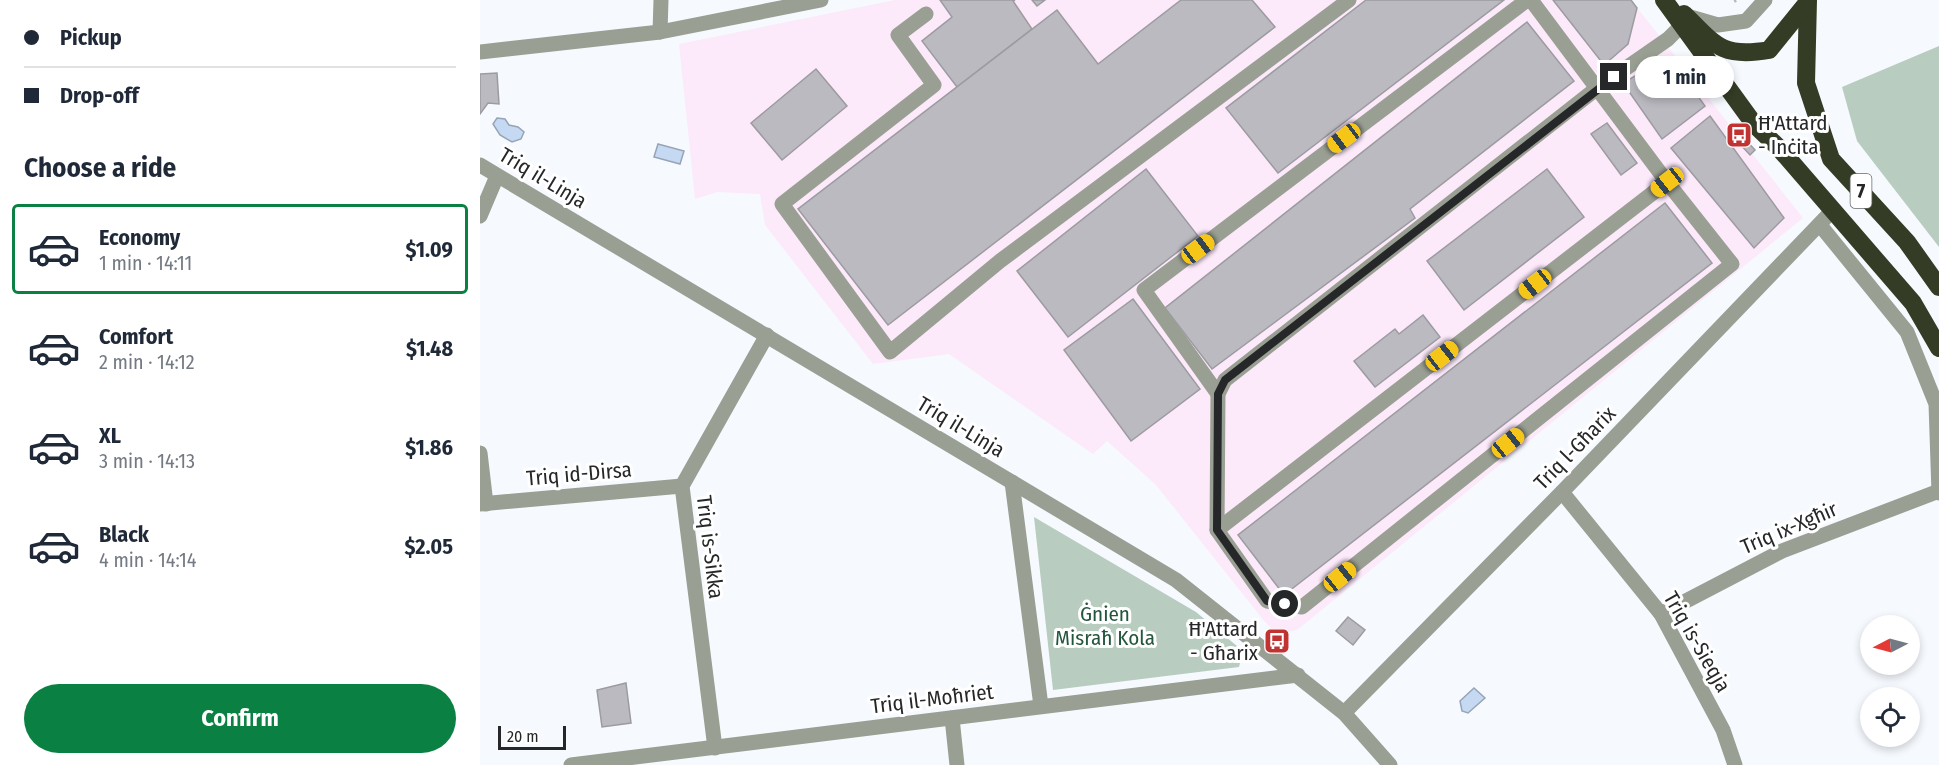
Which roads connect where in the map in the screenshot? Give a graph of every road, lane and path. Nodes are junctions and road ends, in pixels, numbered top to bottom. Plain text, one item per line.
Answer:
1 (661, 0) edge
2 (821, 0) edge
3 (1349, 0) edge
4 (1529, 0) edge
5 (1664, 0) edge
6 (1671, 0) edge
7 (1765, 0) edge
8 (1809, 1) edge
9 (926, 14) dead end
10 (1685, 21) junction
11 (660, 32) junction
12 (480, 52) edge
13 (1596, 89) junction
14 (480, 165) edge
15 (497, 176) junction
16 (1667, 182) junction
17 (1833, 210) junction
18 (480, 216) edge
19 (1820, 225) junction
20 (1939, 287) edge
21 (767, 335) junction
22 (1939, 348) edge
23 (1218, 394) junction
24 (480, 453) edge
25 (1012, 482) junction
26 (682, 486) junction
27 (1562, 492) junction
28 (1939, 492) edge
29 (483, 504) edge
30 (1217, 530) junction
31 (1661, 614) junction
32 (1298, 675) junction
33 (1041, 706) junction
34 (1344, 713) junction
35 (952, 718) junction
36 (715, 748) junction
37 (571, 765) edge
38 (957, 765) edge
39 (1390, 765) edge
40 (1735, 765) edge

1 - 11 street
2 - 11 street
3 - 9 street
4 - 13 street
4 - 23 street
5 - 10 highway, 7
6 - 10 highway
7 - 10 street
8 - 10 highway
8 - 20 highway, 7
10 - 13 street
10 - 17 highway, 7
11 - 12 street
13 - 16 street
13 - 23 street
14 - 15 street, Triq il-Linja
15 - 18 street
15 - 21 street, Triq il-Linja
16 - 30 street
16 - 30 street
17 - 19 street, Triq l-Għarix
17 - 22 highway, 7
19 - 27 street, Triq l-Għarix
19 - 28 street
21 - 25 street, Triq il-Linja
21 - 26 street, Triq is-Sikka
23 - 30 street
24 - 29 street
25 - 32 street, Triq il-Linja
25 - 33 street
26 - 29 street, Triq id-Dirsa
26 - 36 street, Triq is-Sikka
27 - 31 street, Triq is-Sieqja
27 - 34 street, Triq l-Għarix
28 - 31 street, Triq ix-Xgħir
31 - 40 street, Triq is-Sieqja
32 - 33 street, Triq il-Moħriet
32 - 34 street, Triq il-Linja
33 - 35 street, Triq il-Moħriet
34 - 39 street, Triq il-Linja
35 - 36 street, Triq il-Moħriet
35 - 38 street
36 - 37 street, Triq il-Moħriet

